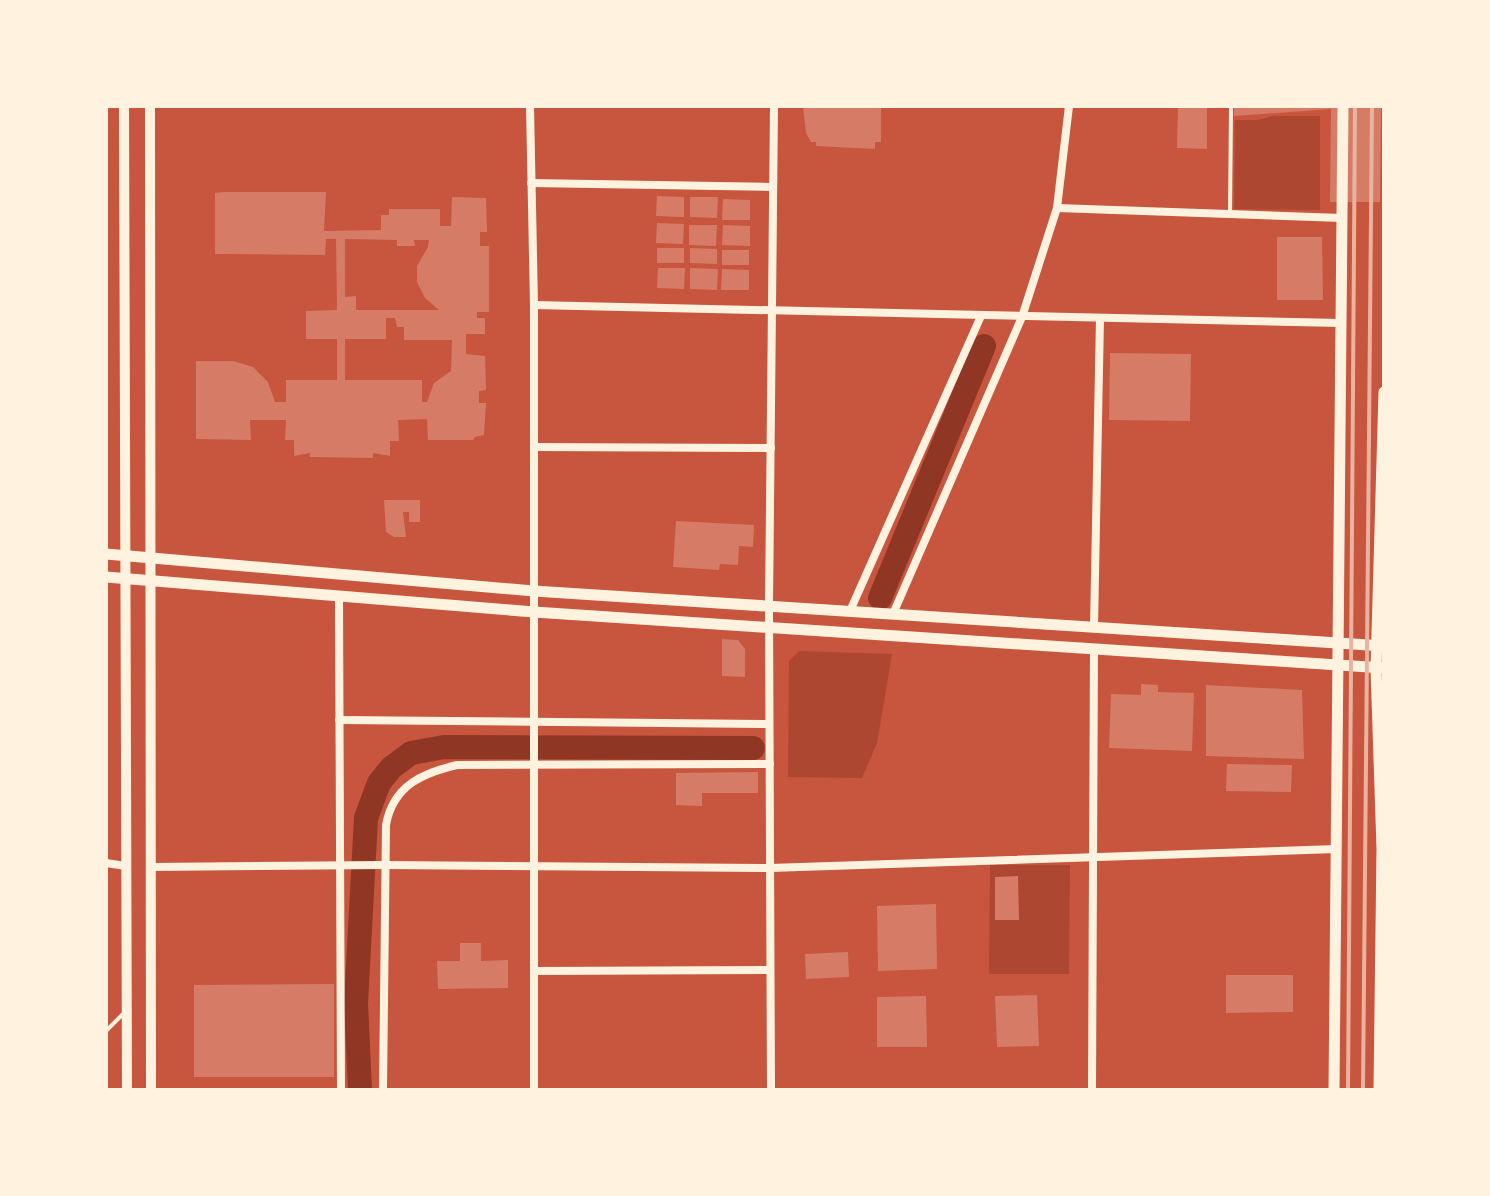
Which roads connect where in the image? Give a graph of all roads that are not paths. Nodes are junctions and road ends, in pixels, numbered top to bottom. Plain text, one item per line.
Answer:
1 (124, 106) edge
2 (150, 106) edge
3 (530, 106) edge
4 (774, 106) edge
5 (1069, 106) edge
6 (1231, 106) edge
7 (1343, 106) edge
8 (531, 183) junction
9 (773, 187) junction
10 (1057, 208) junction
11 (1230, 214) junction
12 (1342, 218) junction
13 (534, 305) junction
14 (772, 311) junction
15 (981, 316) junction
16 (1022, 317) junction
17 (1100, 318) junction
18 (1341, 323) junction
19 (1384, 392) edge
20 (534, 447) junction
21 (771, 448) junction
22 (106, 554) edge
23 (125, 556) junction
24 (151, 558) junction
25 (106, 577) edge
26 (125, 579) junction
27 (151, 581) junction
28 (534, 591) junction
29 (339, 596) junction
30 (769, 606) junction
31 (850, 611) junction
32 (534, 612) junction
33 (893, 614) junction
34 (1094, 627) junction
35 (769, 628) junction
36 (1338, 643) junction
37 (1380, 646) edge
38 (1094, 650) junction
39 (1338, 666) junction
40 (1380, 668) edge
41 (339, 720) junction
42 (769, 724) junction
43 (535, 726) junction
44 (535, 760) junction
45 (770, 764) junction
46 (1381, 769) edge
47 (1383, 848) edge
48 (1336, 849) junction
49 (1093, 858) junction
50 (106, 863) edge
51 (344, 865) junction
52 (381, 865) junction
53 (126, 866) junction
54 (535, 866) junction
55 (151, 867) junction
56 (770, 868) junction
57 (770, 970) junction
58 (535, 971) junction
59 (126, 1010) junction
60 (106, 1031) edge
61 (127, 1090) edge
62 (151, 1090) edge
63 (341, 1090) edge
64 (383, 1090) edge
65 (534, 1090) edge
66 (771, 1090) edge
67 (1092, 1090) edge
68 (1334, 1090) edge
69 (1379, 1090) edge

1 - 23 street
2 - 24 street
3 - 8 street
4 - 9 street
5 - 10 street
6 - 11 lane
7 - 12 main road
8 - 9 street
8 - 13 street
9 - 14 street
10 - 11 street
10 - 16 street
11 - 12 street
12 - 18 main road
13 - 14 street
13 - 20 street
14 - 15 street
14 - 21 street
15 - 16 street
15 - 31 street
16 - 17 street
16 - 33 street
17 - 18 street
17 - 34 street
18 - 36 main road
19 - 37 main road
20 - 21 street
20 - 28 street
21 - 30 street
22 - 23 main road
23 - 24 main road
23 - 26 street
24 - 27 street
24 - 28 main road
25 - 26 main road
26 - 27 main road
26 - 53 street
27 - 29 main road
27 - 55 street
28 - 30 main road
28 - 32 street
29 - 32 main road
29 - 41 street
30 - 31 main road
30 - 35 street
31 - 33 main road
32 - 35 main road
32 - 43 street
33 - 34 main road
34 - 36 main road
35 - 38 main road
35 - 42 street
36 - 37 main road
36 - 39 main road
37 - 40 main road
38 - 39 main road
38 - 49 street
39 - 40 main road
39 - 48 main road
40 - 46 main road
41 - 43 street
41 - 51 street
42 - 43 street
42 - 45 street
43 - 44 street
44 - 45 street
44 - 52 street
44 - 54 street
45 - 56 street
46 - 47 main road
47 - 69 main road
48 - 49 street
48 - 68 main road
49 - 56 street
49 - 67 street
50 - 53 street
51 - 52 street
51 - 55 street
51 - 63 street
52 - 54 street
52 - 64 street
53 - 59 street
54 - 56 street
54 - 58 street
55 - 62 street
56 - 57 street
57 - 58 street
57 - 66 street
58 - 65 street
59 - 60 lane
59 - 61 street

